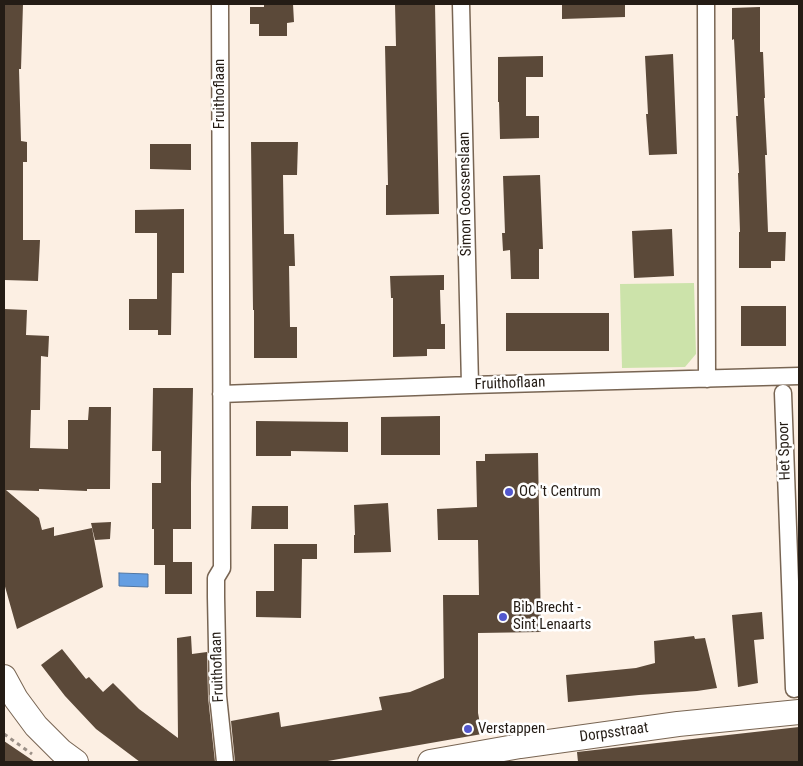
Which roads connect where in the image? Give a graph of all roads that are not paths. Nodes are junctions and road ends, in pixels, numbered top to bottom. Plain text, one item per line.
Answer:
1 (220, 4) edge
2 (461, 4) edge
3 (706, 4) edge
4 (799, 376) edge
5 (707, 379) junction
6 (470, 385) junction
7 (783, 393) dead end
8 (221, 394) junction
9 (4, 677) edge
10 (794, 689) dead end
11 (799, 712) edge
12 (76, 762) edge
13 (225, 762) edge
14 (430, 762) edge

1 - 8 street, Fruithoflaan
2 - 6 street, Simon Goossenslaan
3 - 5 street
4 - 5 street, Fruithoflaan
5 - 6 street, Fruithoflaan
6 - 8 street, Fruithoflaan
7 - 10 street, Het Spoor
8 - 13 street, Fruithoflaan
9 - 12 street
11 - 14 street, Dorpsstraat

